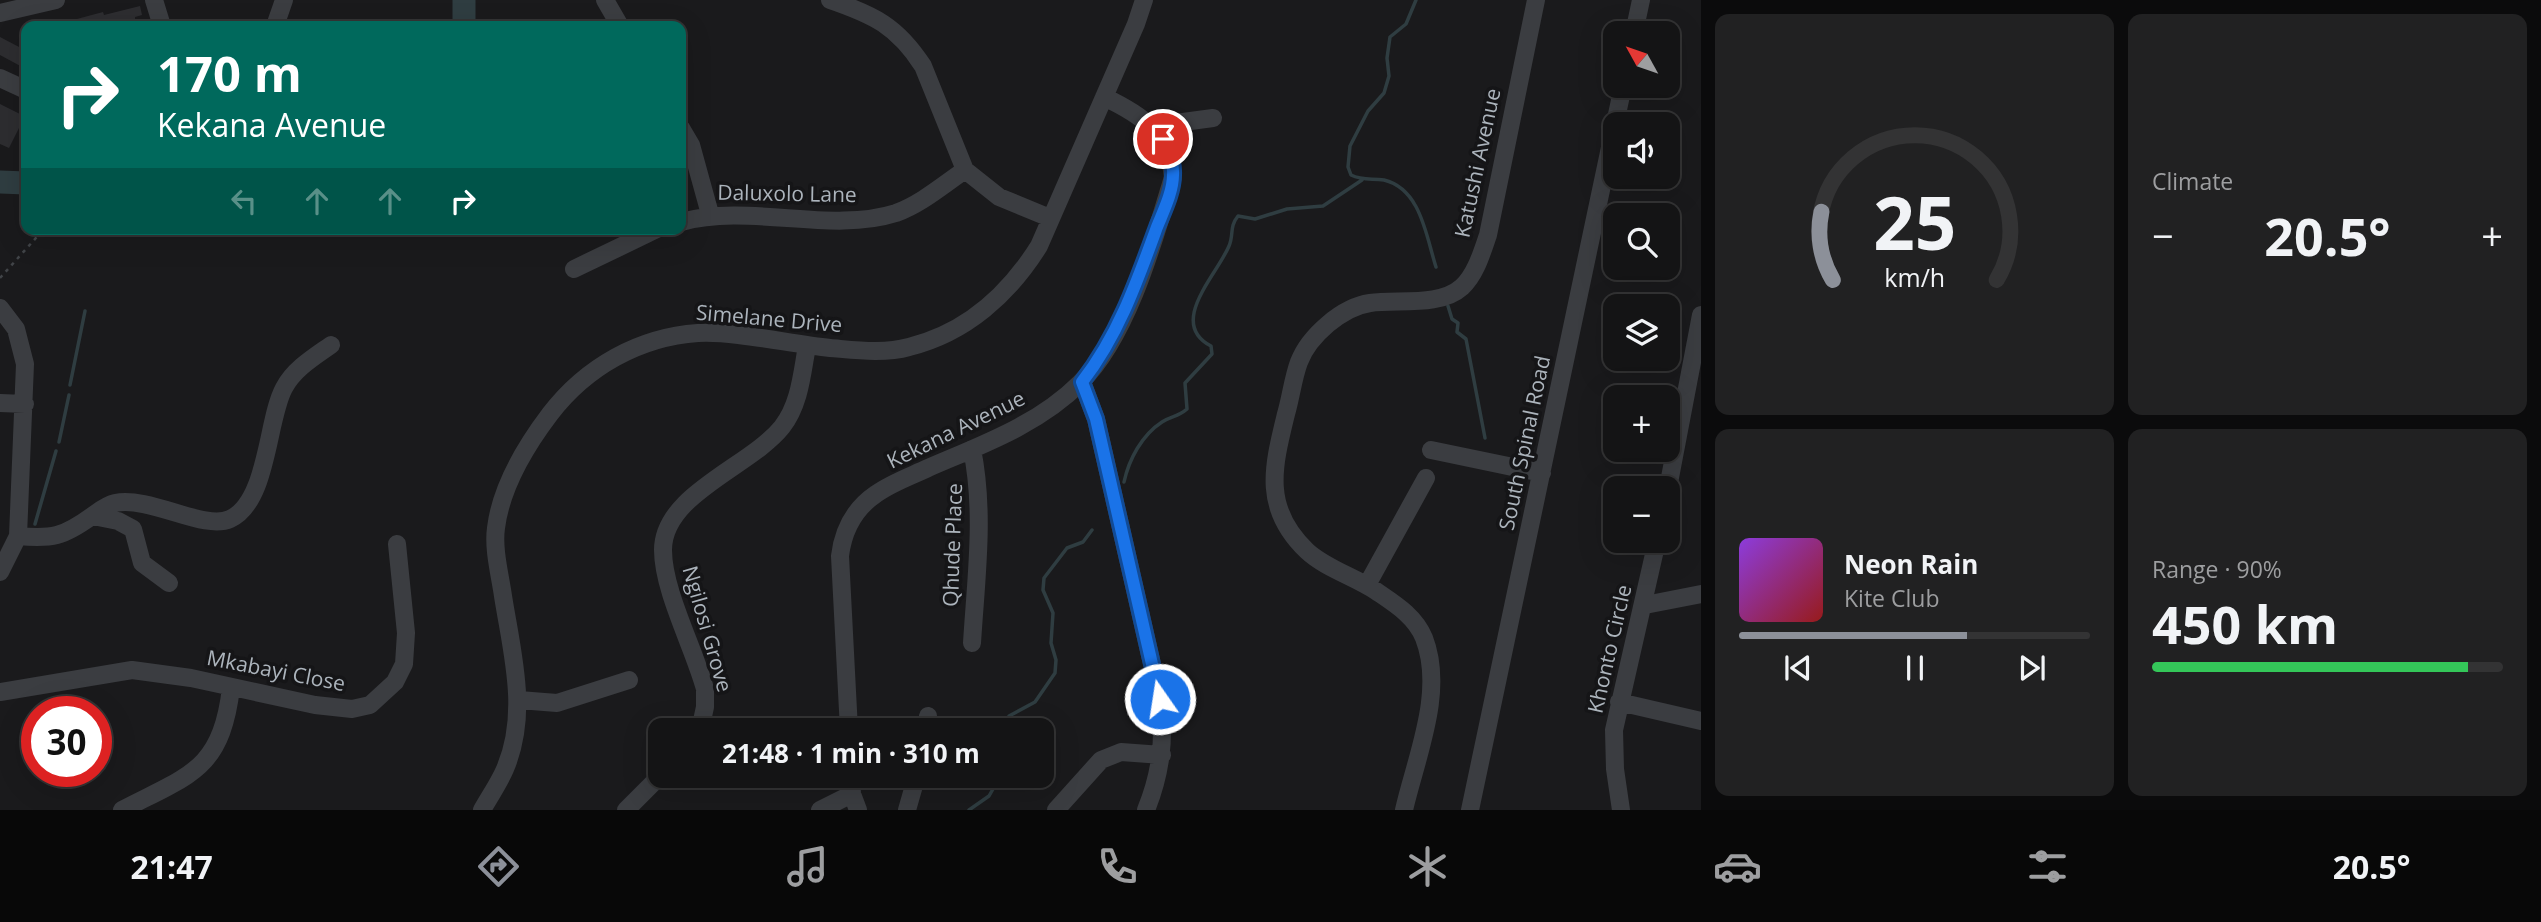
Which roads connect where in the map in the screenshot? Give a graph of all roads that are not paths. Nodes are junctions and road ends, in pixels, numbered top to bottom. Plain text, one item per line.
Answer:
1 (56, 0) edge
2 (154, 0) edge
3 (284, 0) edge
4 (605, 0) edge
5 (830, 0) edge
6 (1144, 0) edge
7 (1536, 0) edge
8 (1641, 0) edge
9 (0, 13) edge
10 (160, 21) edge
11 (277, 21) edge
12 (617, 21) edge
13 (1637, 21) edge
14 (0, 78) edge
15 (21, 88) edge
16 (1104, 97) junction
17 (1620, 98) edge
18 (1213, 118) dead end
19 (1153, 126) junction
20 (686, 138) edge
21 (965, 170) junction
22 (710, 214) junction
23 (1050, 218) junction
24 (686, 221) edge
25 (645, 235) edge
26 (574, 269) dead end
27 (0, 308) edge
28 (1701, 315) edge
29 (331, 345) dead end
30 (807, 346) junction
31 (1082, 382) junction
32 (0, 403) edge
33 (25, 404) junction
34 (972, 449) junction
35 (1431, 450) dead end
36 (1542, 472) junction
37 (1670, 476) edge
38 (1426, 478) dead end
39 (93, 516) junction
40 (18, 536) junction
41 (397, 544) dead end
42 (1655, 553) edge
43 (0, 572) edge
44 (169, 583) dead end
45 (1367, 585) junction
46 (1701, 594) edge
47 (1645, 606) junction
48 (972, 643) dead end
49 (629, 680) dead end
50 (231, 688) junction
51 (0, 692) edge
52 (519, 700) junction
53 (1619, 702) junction
54 (703, 718) edge
55 (848, 718) edge
56 (1701, 722) edge
57 (1162, 754) junction
58 (648, 788) edge
59 (914, 788) edge
60 (855, 802) edge
61 (122, 810) edge
62 (482, 810) edge
63 (626, 810) edge
64 (820, 810) edge
65 (908, 810) edge
66 (1056, 810) edge
67 (1146, 810) edge
68 (1404, 810) edge
69 (1470, 810) edge
70 (1621, 810) edge

1 - 9 street
2 - 10 street
3 - 11 street
4 - 12 street
5 - 21 street
6 - 16 street, Simelane Drive
7 - 45 street, Katushi Avenue
8 - 13 street
14 - 15 street
16 - 19 street, Kekana Avenue
16 - 23 street, Simelane Drive
17 - 36 street, South Spinal Road
18 - 19 street
19 - 31 street, Kekana Avenue
20 - 22 street
21 - 22 street, Daluxolo Lane
21 - 23 street
22 - 24 street, Daluxolo Lane
23 - 30 street, Simelane Drive
25 - 26 street
27 - 33 street
28 - 37 street
29 - 39 street
30 - 52 street, Simelane Drive
30 - 54 street, Ngilosi Grove
31 - 34 street, Kekana Avenue
31 - 57 street
32 - 33 street
33 - 40 street
34 - 48 street, Qhude Place
34 - 55 street, Kekana Avenue
35 - 36 street
36 - 69 street, South Spinal Road
38 - 45 street
39 - 40 street
39 - 44 street
40 - 43 street
41 - 50 street, Mkabayi Close
42 - 47 street, Khonto Circle
45 - 68 street, Katushi Avenue
46 - 47 street
47 - 53 street, Khonto Circle
49 - 52 street
50 - 51 street, Mkabayi Close
50 - 61 street
52 - 62 street, Simelane Drive
53 - 56 street
53 - 70 street, Khonto Circle
57 - 66 street
57 - 67 street
58 - 63 street
59 - 65 street
60 - 64 street

